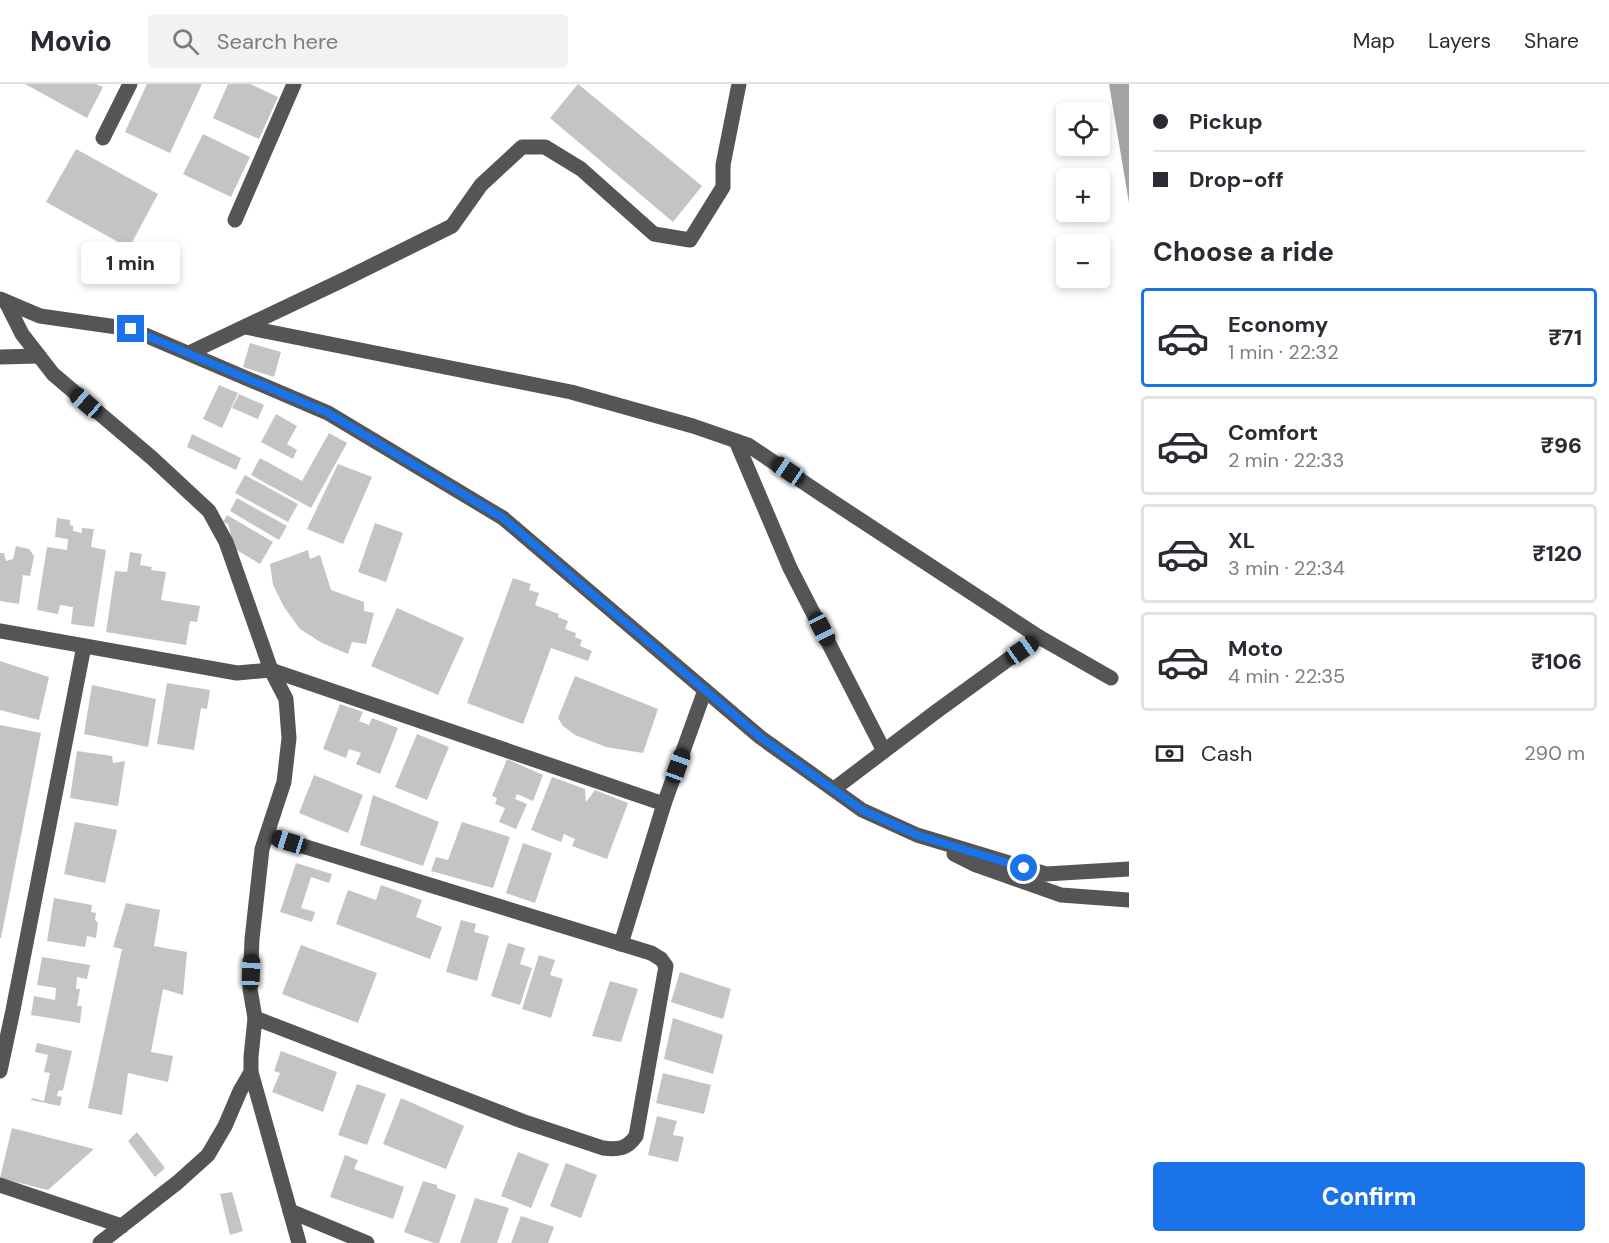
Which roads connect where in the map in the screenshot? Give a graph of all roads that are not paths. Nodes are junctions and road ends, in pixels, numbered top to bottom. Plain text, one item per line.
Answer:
1 (130, 84) edge
2 (294, 84) edge
3 (739, 84) edge
4 (103, 138) dead end
5 (235, 220) dead end
6 (3, 301) edge
7 (245, 327) junction
8 (189, 353) junction
9 (39, 356) junction
10 (1, 359) edge
11 (736, 441) junction
12 (0, 631) edge
13 (1039, 637) junction
14 (84, 646) junction
15 (271, 670) junction
16 (1110, 678) dead end
17 (705, 690) junction
18 (884, 751) junction
19 (834, 789) junction
20 (664, 804) junction
21 (267, 835) junction
22 (917, 835) junction
23 (1129, 869) edge
24 (1129, 900) edge
25 (621, 944) junction
26 (0, 999) edge
27 (13, 1010) junction
28 (255, 1018) junction
29 (0, 1071) edge
30 (251, 1072) junction
31 (0, 1185) edge
32 (290, 1211) junction
33 (122, 1226) junction
34 (100, 1243) edge
35 (299, 1243) edge
36 (367, 1243) edge

1 - 4 street
2 - 5 street
3 - 7 street
6 - 8 street
6 - 9 street
7 - 8 street
7 - 11 street
8 - 17 street
9 - 10 street
9 - 15 street
11 - 13 street
11 - 18 street
12 - 14 street
13 - 16 street
13 - 18 street
14 - 15 street
14 - 27 street
15 - 20 street
15 - 21 street
17 - 19 street
17 - 20 street
18 - 19 street
19 - 22 street
20 - 25 street
21 - 25 street
21 - 28 street
22 - 23 street
22 - 24 street
25 - 28 street
26 - 27 street
27 - 29 street
28 - 30 street
30 - 32 street
30 - 33 street
31 - 33 street
32 - 35 street
32 - 36 street
33 - 34 street

